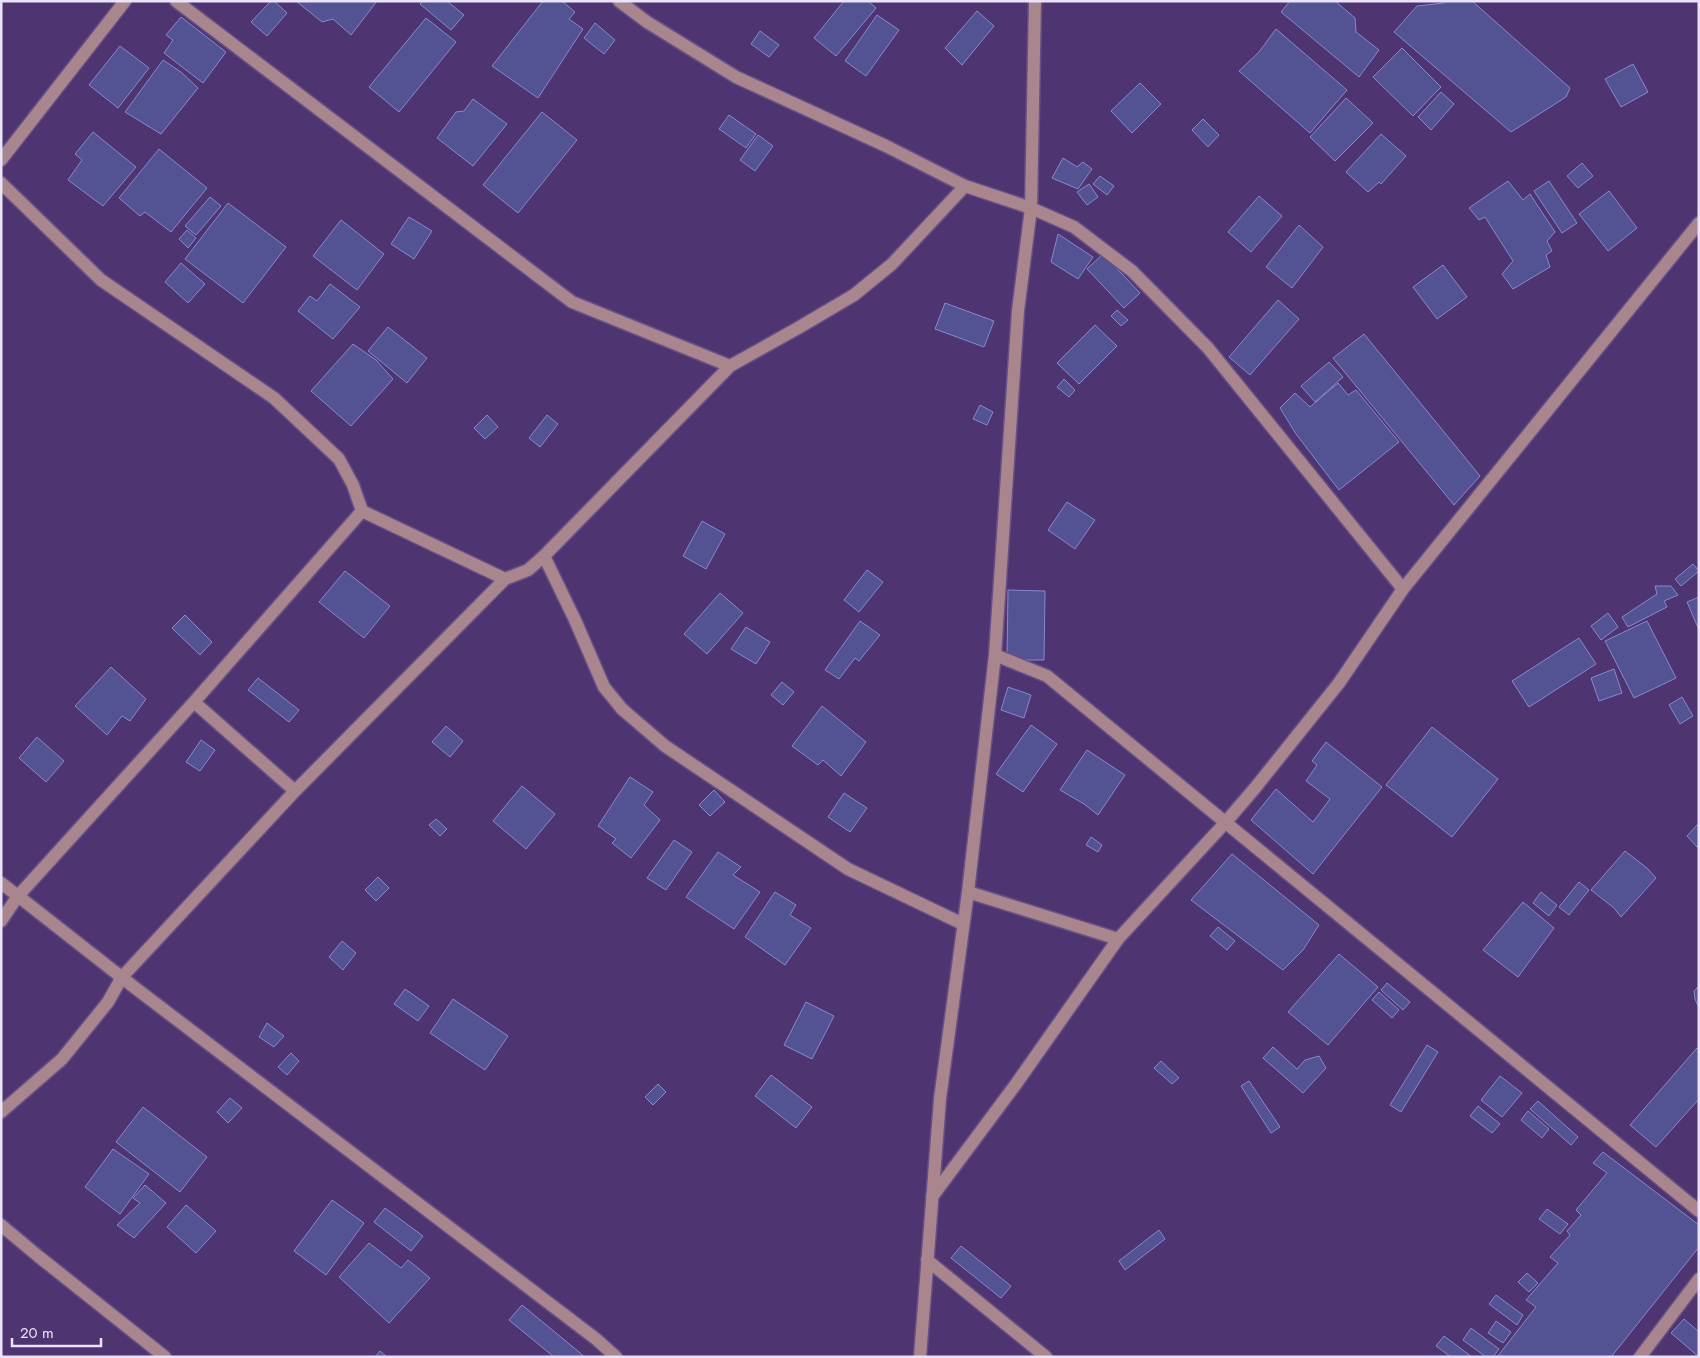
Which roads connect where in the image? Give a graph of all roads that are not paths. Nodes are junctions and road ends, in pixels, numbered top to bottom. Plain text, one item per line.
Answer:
1 (125, 1) edge
2 (176, 1) edge
3 (619, 1) edge
4 (1035, 1) edge
5 (1, 160) edge
6 (1, 183) edge
7 (965, 186) junction
8 (1031, 208) junction
9 (1699, 223) edge
10 (730, 366) junction
11 (362, 511) junction
12 (544, 556) junction
13 (506, 579) junction
14 (1403, 589) junction
15 (995, 656) junction
16 (194, 702) junction
17 (295, 791) junction
18 (1225, 823) junction
19 (1, 882) edge
20 (968, 892) junction
21 (18, 896) junction
22 (1, 921) edge
23 (963, 924) junction
24 (1118, 939) junction
25 (122, 977) junction
26 (1, 1112) edge
27 (932, 1197) junction
28 (1699, 1211) edge
29 (1, 1225) edge
30 (927, 1260) junction
31 (1699, 1279) edge
32 (164, 1357) edge
33 (616, 1357) edge
34 (920, 1357) edge
35 (1046, 1357) edge
36 (1640, 1357) edge

1 - 5 street
2 - 10 street
3 - 7 street
4 - 8 street
6 - 11 street
7 - 8 street
7 - 10 street
8 - 14 street
8 - 15 street
9 - 14 street
10 - 12 street
11 - 13 street
11 - 16 street
12 - 13 street
12 - 23 street
13 - 17 street
14 - 18 street
15 - 18 street
15 - 20 street
16 - 17 street
16 - 21 street
17 - 25 street
18 - 24 street
18 - 28 street
19 - 21 street
20 - 23 street
20 - 24 street
21 - 22 street
21 - 25 street
23 - 27 street
24 - 27 street
25 - 26 street
25 - 33 street
27 - 30 street
29 - 32 street
30 - 34 street
30 - 35 street
31 - 36 street

